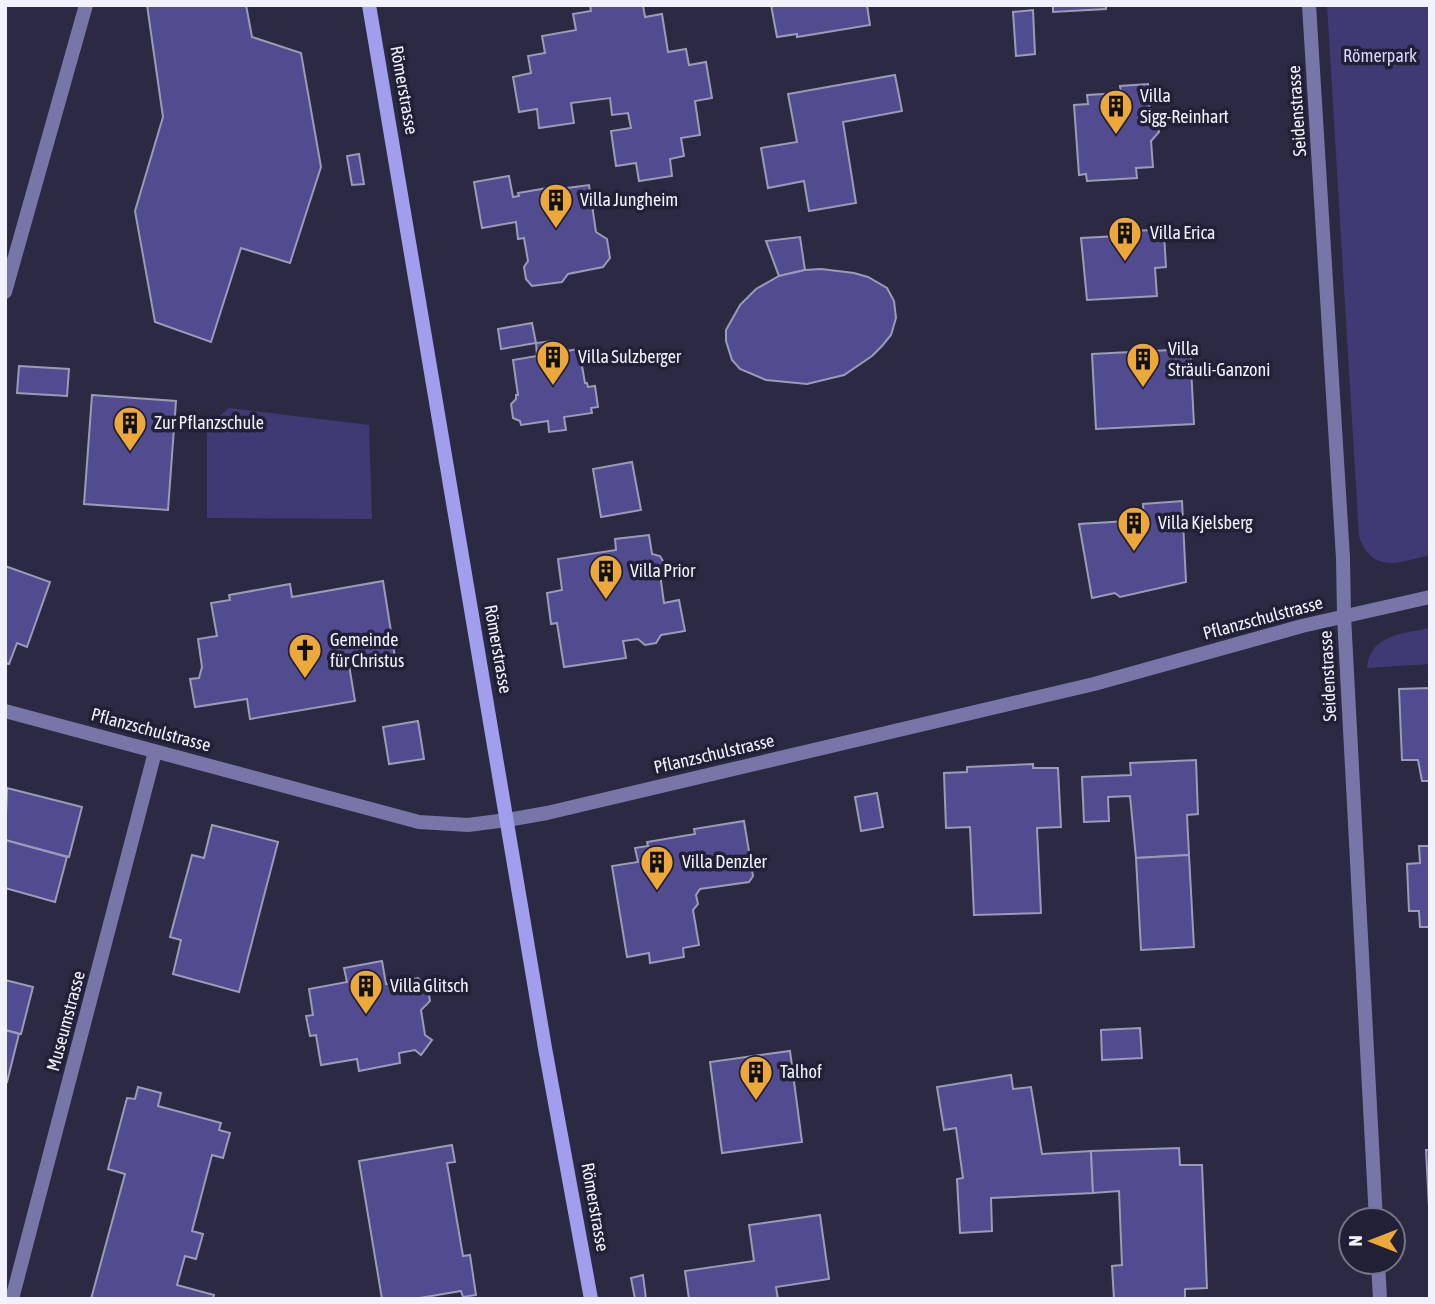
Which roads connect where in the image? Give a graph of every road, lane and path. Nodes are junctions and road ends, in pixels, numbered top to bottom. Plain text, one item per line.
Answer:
1 (86, 5) edge
2 (369, 5) edge
3 (1309, 5) edge
4 (5, 292) edge
5 (1430, 597) edge
6 (1344, 616) junction
7 (5, 711) edge
8 (155, 752) junction
9 (507, 820) junction
10 (1375, 1206) edge
11 (1379, 1276) edge
12 (12, 1299) edge
13 (591, 1299) edge
14 (1380, 1299) edge

1 - 4 street
2 - 9 main road, Römerstrasse
3 - 6 street, Seidenstrasse
5 - 6 street, Pflanzschulstrasse
6 - 9 street, Pflanzschulstrasse
6 - 10 street, Seidenstrasse
7 - 8 street, Pflanzschulstrasse
8 - 9 street, Pflanzschulstrasse
8 - 12 street, Museumstrasse
9 - 13 main road, Römerstrasse
11 - 14 street

